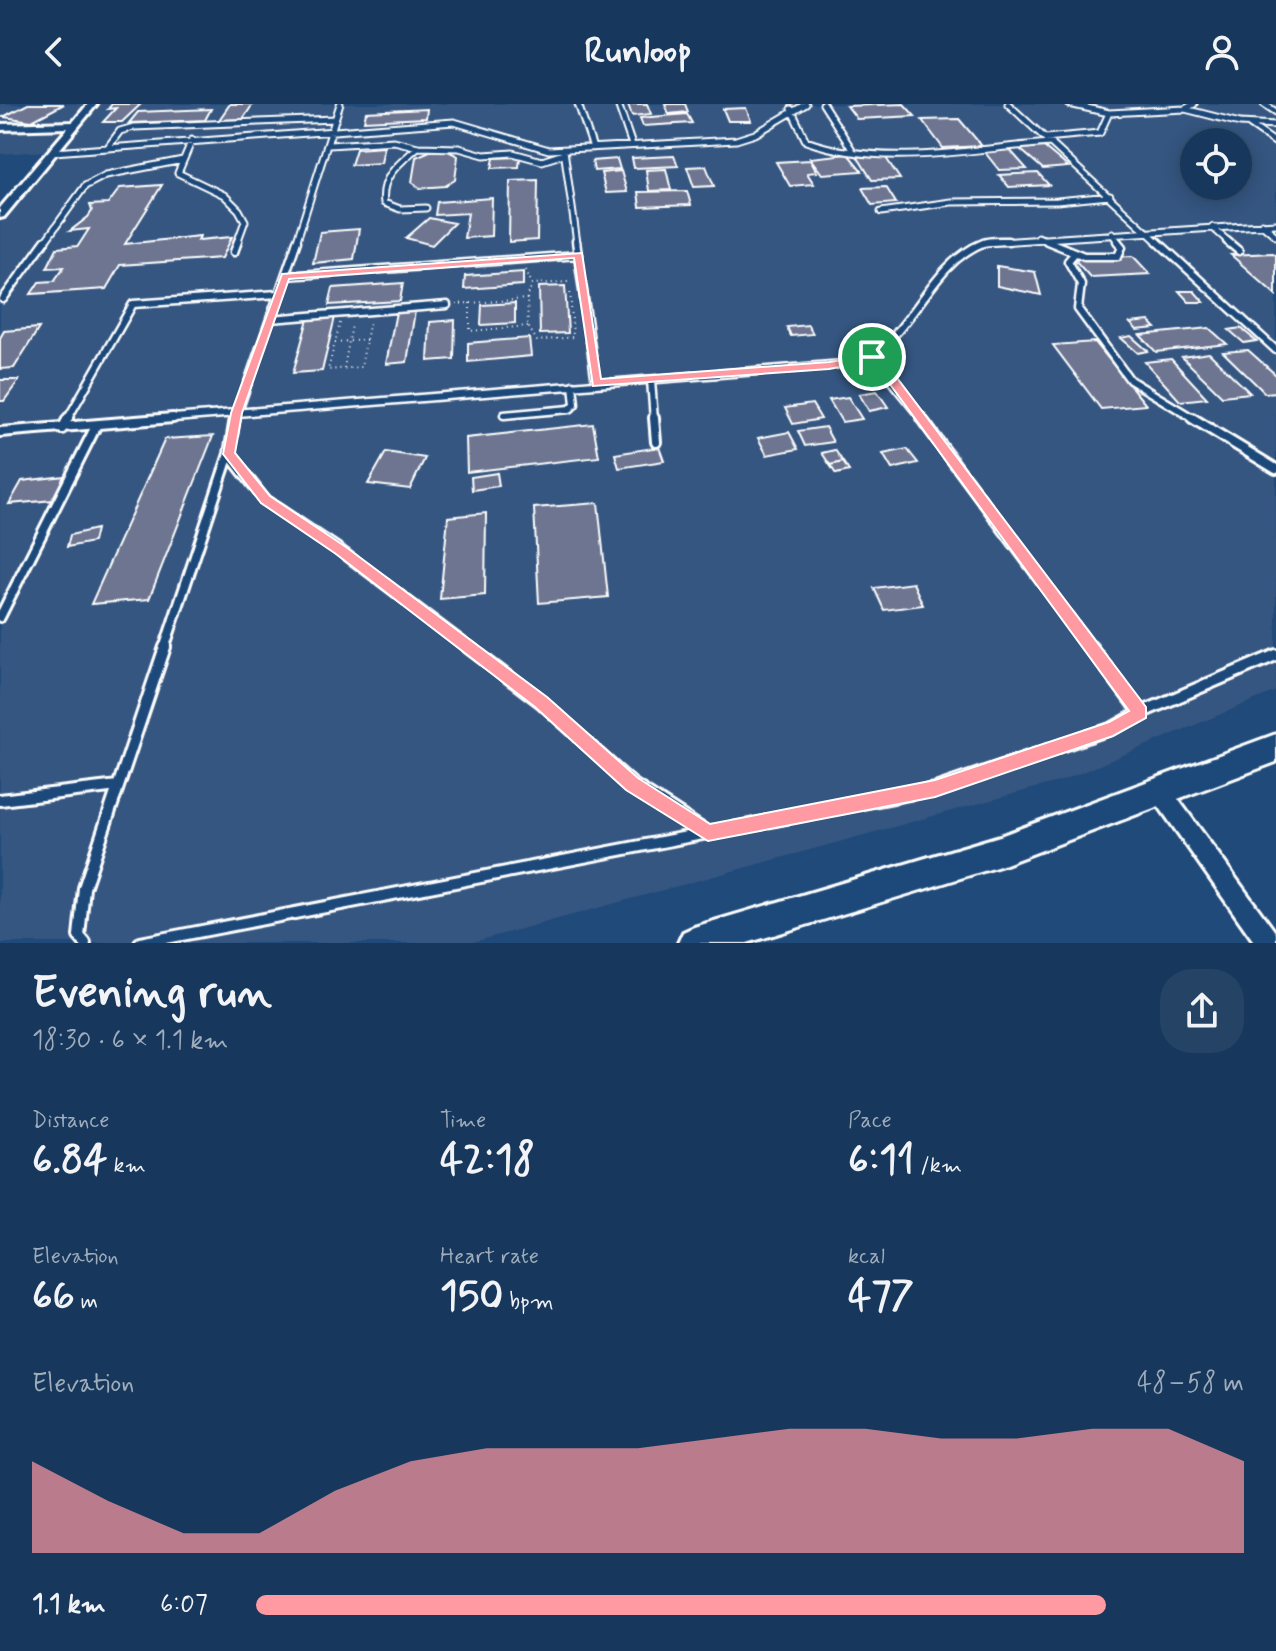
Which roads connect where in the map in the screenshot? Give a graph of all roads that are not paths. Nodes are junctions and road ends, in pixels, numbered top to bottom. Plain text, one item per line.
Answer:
1 (93, 104) edge
2 (340, 104) edge
3 (578, 104) edge
4 (618, 104) edge
5 (806, 104) edge
6 (823, 104) edge
7 (1008, 104) edge
8 (1069, 104) edge
9 (1194, 104) edge
10 (1264, 104) edge
11 (791, 109) junction
12 (1185, 109) junction
13 (1276, 112) edge
14 (1109, 113) junction
15 (336, 119) junction
16 (1249, 124) junction
17 (76, 125) junction
18 (1276, 125) edge
19 (0, 127) edge
20 (333, 131) junction
21 (1045, 138) junction
22 (192, 140) junction
23 (1052, 143) junction
24 (1276, 143) edge
25 (329, 145) junction
26 (632, 145) junction
27 (108, 147) junction
28 (418, 147) junction
29 (593, 148) junction
30 (853, 151) junction
31 (54, 152) junction
32 (564, 152) junction
33 (183, 160) junction
34 (1110, 196) junction
35 (426, 208) dead end
36 (881, 212) dead end
37 (0, 215) edge
38 (1262, 224) junction
39 (1276, 224) edge
40 (1212, 227) junction
41 (1146, 230) junction
42 (1112, 233) junction
43 (1276, 236) edge
44 (1037, 237) junction
45 (1239, 251) dead end
46 (234, 252) dead end
47 (1074, 254) junction
48 (579, 255) junction
49 (286, 276) junction
50 (278, 294) junction
51 (3, 299) dead end
52 (447, 305) road end
53 (270, 319) junction
54 (1276, 349) edge
55 (872, 357) junction
56 (651, 380) junction
57 (596, 383) junction
58 (573, 385) junction
59 (236, 413) junction
60 (504, 415) dead end
61 (96, 426) junction
62 (62, 429) junction
63 (0, 432) edge
64 (656, 442) dead end
65 (229, 454) junction
66 (1276, 469) edge
67 (0, 617) edge
68 (1276, 655) edge
69 (1140, 713) junction
70 (1276, 748) edge
71 (118, 786) junction
72 (1160, 791) junction
73 (0, 800) edge
74 (708, 833) junction
75 (85, 943) edge
76 (140, 943) edge
77 (694, 943) edge
78 (1269, 943) edge

1 - 17 street
2 - 15 lane
3 - 29 lane
4 - 26 lane
5 - 11 lane
6 - 30 lane
7 - 21 lane
8 - 14 lane
9 - 12 lane
10 - 13 lane
11 - 26 lane
11 - 30 lane
12 - 14 lane
12 - 16 lane
14 - 21 lane
15 - 20 lane
15 - 27 lane
16 - 18 lane
16 - 24 lane
17 - 19 street
17 - 31 street
20 - 22 lane
20 - 25 lane
20 - 32 lane
21 - 23 lane
22 - 27 lane
22 - 33 lane
23 - 30 lane
23 - 34 lane
25 - 28 lane
25 - 49 lane
26 - 29 lane
27 - 31 lane
28 - 32 lane
28 - 35 lane
29 - 32 lane
31 - 37 street
32 - 48 lane
33 - 46 lane
33 - 51 lane
34 - 36 lane
34 - 41 lane
38 - 39 lane
38 - 40 lane
38 - 43 lane
40 - 41 lane
40 - 45 lane
41 - 42 lane
41 - 54 lane
42 - 44 lane
42 - 47 lane
44 - 47 lane
44 - 55 lane
47 - 66 lane
48 - 49 lane
48 - 57 lane
49 - 50 lane
50 - 53 lane
50 - 62 lane
52 - 53 lane
53 - 59 lane
55 - 56 lane
55 - 69 lane
56 - 57 lane
56 - 64 lane
57 - 58 lane
58 - 59 lane
58 - 60 lane
59 - 61 lane
59 - 65 lane
61 - 62 lane
61 - 67 lane
62 - 63 lane
65 - 71 lane
65 - 74 lane
68 - 69 lane
69 - 74 lane
70 - 72 street
71 - 73 lane
71 - 75 lane
72 - 77 street
72 - 78 street
74 - 76 lane

